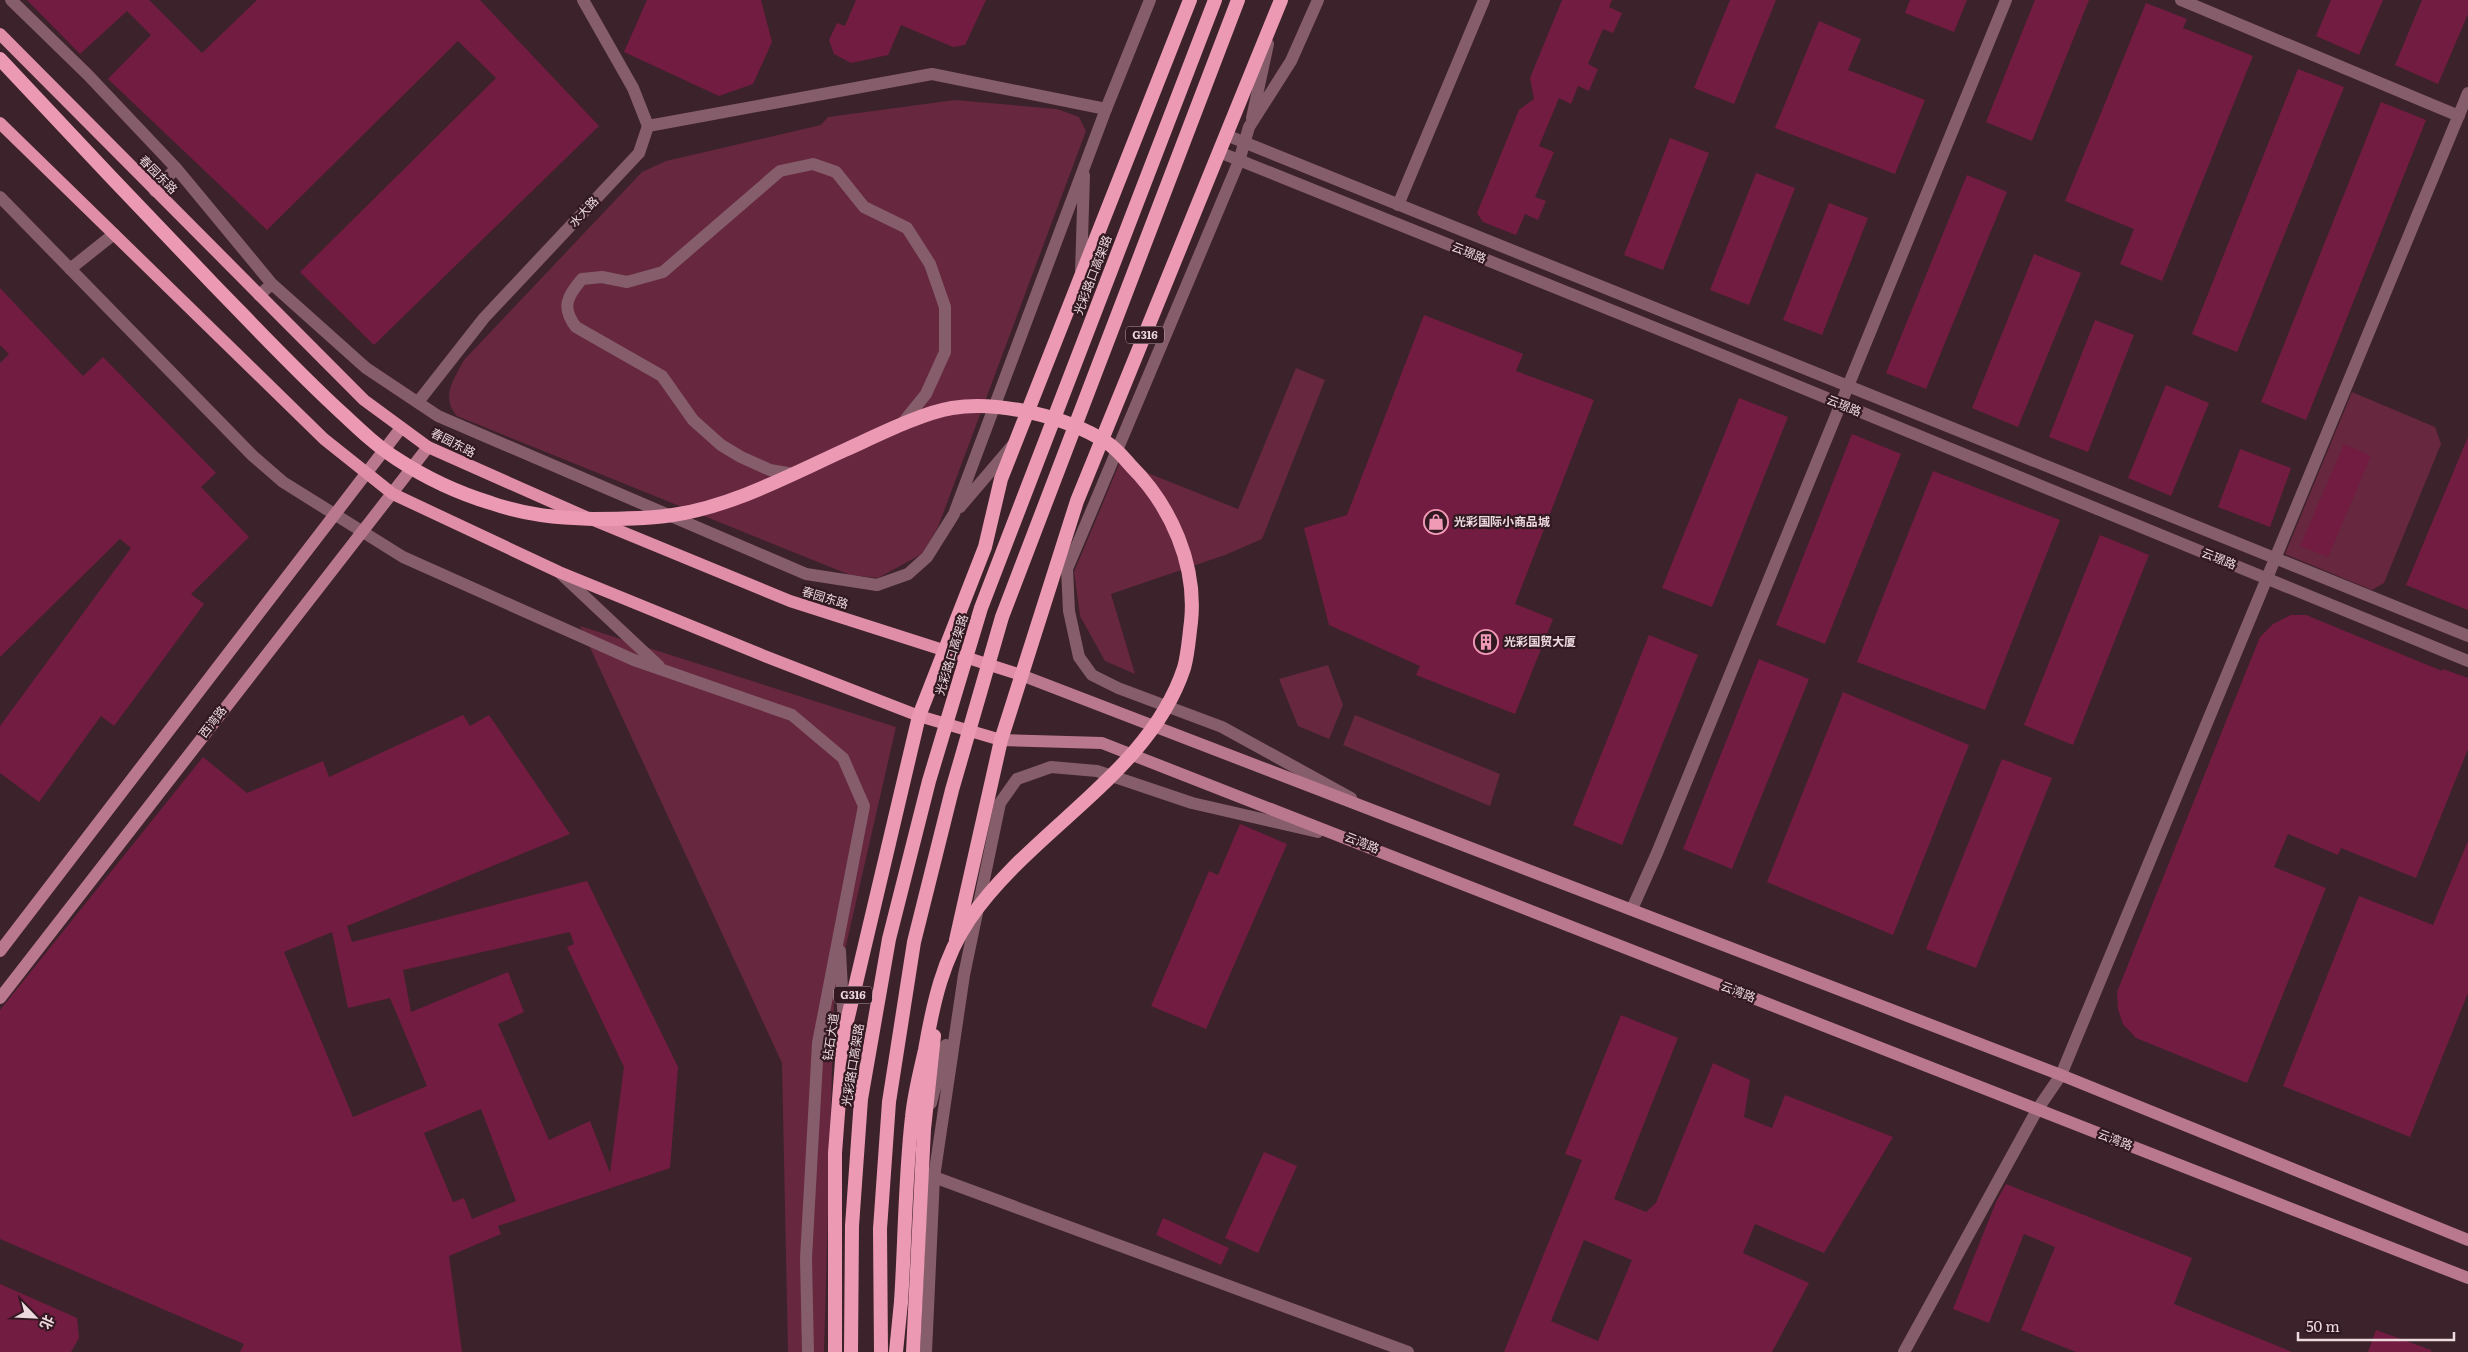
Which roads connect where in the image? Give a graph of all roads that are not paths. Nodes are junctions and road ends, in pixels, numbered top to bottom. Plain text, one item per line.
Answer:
1 (11, 0) edge
2 (583, 0) edge
3 (1150, 0) edge
4 (1190, 0) edge
5 (1215, 0) edge
6 (1238, 0) edge
7 (1281, 0) edge
8 (1318, 0) edge
9 (1484, 0) edge
10 (2006, 0) edge
11 (2181, 0) edge
12 (1272, 22) junction
13 (0, 34) edge
14 (0, 59) edge
15 (2468, 93) edge
16 (1106, 109) junction
17 (2459, 116) junction
18 (0, 123) edge
19 (648, 126) junction
20 (1250, 127) junction
21 (1226, 135) junction
22 (1244, 143) junction
23 (1219, 152) junction
24 (1239, 161) junction
25 (1085, 165) junction
26 (176, 168) junction
27 (155, 192) junction
28 (0, 197) edge
29 (1398, 205) junction
30 (114, 234) junction
31 (70, 269) junction
32 (1081, 277) junction
33 (272, 284) junction
34 (258, 295) junction
35 (1848, 386) junction
36 (418, 402) junction
37 (1840, 405) junction
38 (900, 427) dead end
39 (401, 428) junction
40 (1017, 440) junction
41 (428, 447) junction
42 (366, 474) junction
43 (793, 474) dead end
44 (393, 494) junction
45 (954, 514) junction
46 (336, 516) junction
47 (360, 531) junction
48 (2275, 558) junction
49 (559, 572) junction
50 (2267, 578) junction
51 (2468, 636) edge
52 (943, 649) junction
53 (2468, 661) edge
54 (663, 670) junction
55 (1021, 675) junction
56 (919, 716) junction
57 (1001, 740) junction
58 (1369, 807) junction
59 (1355, 840) junction
60 (1632, 909) junction
61 (839, 929) junction
62 (0, 950) edge
63 (964, 975) junction
64 (0, 998) edge
65 (844, 1034) junction
66 (2061, 1075) junction
67 (2037, 1110) junction
68 (924, 1129) junction
69 (934, 1177) junction
70 (2468, 1240) edge
71 (2468, 1278) edge
72 (808, 1352) edge
73 (835, 1352) edge
74 (851, 1352) edge
75 (881, 1352) edge
76 (896, 1352) edge
77 (913, 1352) edge
78 (926, 1352) edge
79 (1408, 1352) edge
80 (1904, 1352) edge

1 - 26 street
2 - 19 street
3 - 16 street
4 - 32 highway, G316
5 - 74 highway, 光彩路口高架路, bridge
6 - 75 highway, bridge
7 - 12 highway, G316
8 - 20 street
9 - 29 street
10 - 35 street
11 - 17 street
12 - 20 street
12 - 21 highway, G316
13 - 27 main road, 春园东路
14 - 76 highway, bridge
15 - 17 street
16 - 19 street
16 - 25 street
17 - 48 street
18 - 30 main road
19 - 36 street, 水大路
20 - 22 street
21 - 22 street, 云璟路
21 - 23 highway, G316
22 - 24 street
22 - 29 street, 云璟路
23 - 24 street, 云璟路
23 - 55 highway, G316
24 - 37 street, 云璟路
24 - 58 street
25 - 32 street
25 - 45 street
26 - 27 street
26 - 33 street
27 - 34 main road, 春园东路
28 - 31 street
29 - 35 street, 云璟路
30 - 31 street
30 - 42 main road
31 - 46 street
32 - 40 highway, G316
33 - 34 street
33 - 36 street
34 - 39 main road, 春园东路
35 - 37 street
35 - 48 street, 云璟路
36 - 45 street
37 - 50 street, 云璟路
37 - 60 street
38 - 43 street
39 - 41 main road, 春园东路
39 - 42 main road
40 - 45 street
40 - 52 highway, G316
41 - 44 main road, 西湾路
41 - 52 main road, 春园东路
42 - 44 main road
42 - 46 main road
44 - 47 main road, 西湾路
44 - 49 main road
46 - 47 street
46 - 62 main road
47 - 54 street
47 - 64 main road, 西湾路
48 - 50 street
48 - 51 street, 云璟路
49 - 54 street
49 - 56 main road
50 - 53 street, 云璟路
50 - 66 street
52 - 55 main road, 春园东路
52 - 56 highway, 钻石大道 / G316
54 - 61 street
55 - 57 highway, G316
55 - 58 main road
56 - 57 main road
56 - 65 highway, 钻石大道 / G316
57 - 59 main road, 云湾路
57 - 68 highway, G316
58 - 60 main road
59 - 63 street
59 - 67 main road, 云湾路
60 - 66 main road
61 - 65 street
61 - 72 street
63 - 68 street
63 - 69 street
65 - 73 highway, 钻石大道 / G316
66 - 67 street
66 - 70 main road
67 - 71 main road, 云湾路
67 - 80 street
68 - 77 highway, G316
69 - 78 street
69 - 79 street

